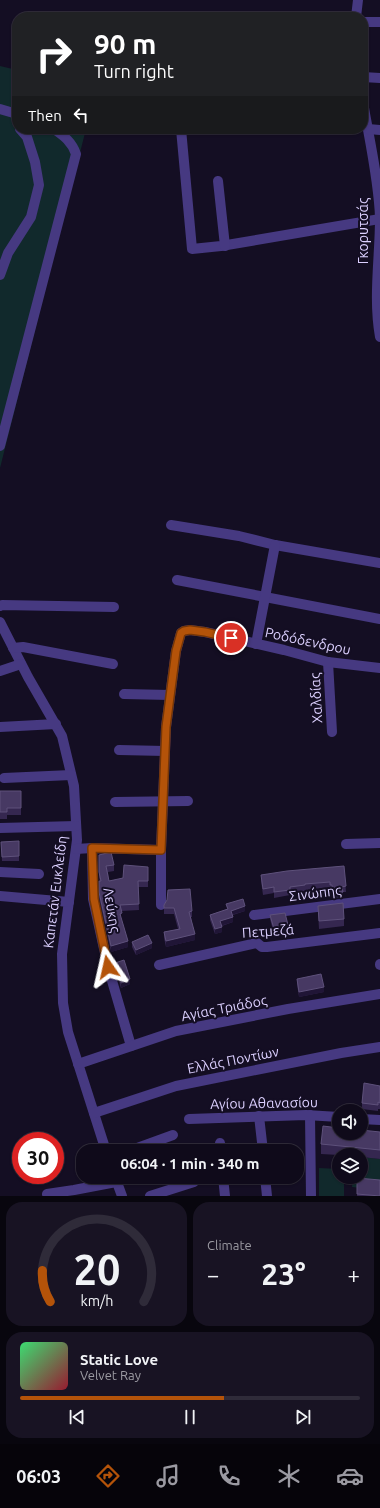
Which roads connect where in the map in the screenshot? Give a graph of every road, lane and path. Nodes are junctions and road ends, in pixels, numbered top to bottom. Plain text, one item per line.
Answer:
1 (358, 0) edge
2 (356, 12) edge
3 (368, 22) edge
4 (380, 22) edge
5 (368, 77) edge
6 (380, 78) edge
7 (368, 130) joint
8 (380, 130) edge
9 (24, 134) edge
10 (61, 134) edge
11 (181, 134) edge
12 (218, 181) dead end
13 (380, 219) edge
14 (379, 244) edge
15 (225, 246) junction
16 (0, 276) edge
17 (378, 299) edge
18 (380, 337) edge
19 (0, 446) edge
20 (170, 525) dead end
21 (275, 545) junction
22 (380, 563) edge
23 (177, 580) dead end
24 (265, 598) junction
25 (0, 606) edge
26 (114, 607) dead end
27 (380, 618) edge
28 (0, 622) edge
29 (256, 644) junction
30 (13, 648) junction
31 (328, 662) junction
32 (21, 664) junction
33 (113, 664) dead end
34 (380, 668) edge
35 (0, 671) edge
36 (124, 694) dead end
37 (170, 695) junction
38 (56, 724) junction
39 (0, 727) edge
40 (332, 732) dead end
41 (119, 750) dead end
42 (164, 751) junction
43 (71, 775) junction
44 (4, 778) dead end
45 (162, 801) junction
46 (188, 801) dead end
47 (115, 802) dead end
48 (76, 826) junction
49 (0, 828) edge
50 (380, 843) edge
51 (346, 844) dead end
52 (92, 848) junction
53 (76, 849) junction
54 (161, 850) junction
55 (0, 872) edge
56 (39, 874) dead end
57 (0, 896) edge
58 (380, 899) edge
59 (69, 902) junction
60 (161, 905) dead end
61 (254, 915) dead end
62 (380, 933) edge
63 (159, 965) dead end
64 (380, 994) edge
65 (130, 1046) junction
66 (380, 1047) edge
67 (78, 1064) junction
68 (94, 1113) junction
69 (310, 1115) junction
70 (259, 1116) junction
71 (332, 1117) edge
72 (189, 1119) dead end
73 (368, 1119) edge
74 (380, 1120) edge
75 (173, 1135) dead end
76 (104, 1144) edge
77 (148, 1144) edge
78 (261, 1144) edge
79 (96, 1184) edge
80 (117, 1184) edge
81 (188, 1184) edge
82 (224, 1184) edge
83 (266, 1184) edge
84 (47, 1194) dead end
85 (122, 1196) edge
86 (150, 1196) edge
87 (225, 1196) edge
88 (267, 1196) edge
89 (311, 1196) edge

1 - 2 street
3 - 4 street
5 - 6 street
7 - 8 street
7 - 13 street, Γκορυτσάς
9 - 16 street
10 - 19 street
11 - 15 street
12 - 15 street
13 - 14 street, Γκορυτσάς
13 - 15 street
14 - 17 street, Γκορυτσάς
17 - 18 street, Γκορυτσάς
20 - 21 street
21 - 22 street
21 - 24 street
23 - 24 street
24 - 27 street
24 - 29 street
25 - 26 street
28 - 30 street, Καπετάν Ευκλείδη
29 - 31 street, Ροδόδενδρου
29 - 37 street, Ροδόδενδρου
30 - 32 street, Καπετάν Ευκλείδη
30 - 33 street
31 - 34 street, Ροδόδενδρου
31 - 40 street, Χαλδίας
32 - 35 street
32 - 38 street, Καπετάν Ευκλείδη
36 - 37 street
37 - 42 street
38 - 39 street
38 - 43 street, Καπετάν Ευκλείδη
41 - 42 street
42 - 45 street
43 - 44 street
43 - 48 street, Καπετάν Ευκλείδη
45 - 46 street
45 - 47 street
45 - 54 street
48 - 49 street
48 - 53 street, Καπετάν Ευκλείδη
50 - 51 street
52 - 53 street
52 - 54 street
52 - 65 street, Λεύκης
53 - 59 street, Καπετάν Ευκλείδη
54 - 60 street
55 - 56 street
57 - 59 street
58 - 61 street, Σινώπης
59 - 67 street, Καπετάν Ευκλείδη
62 - 63 street, Πετμεζά
64 - 65 street, Αγίας Τριάδος
65 - 67 street, Αγίας Τριάδος
66 - 68 street, Ελλάς Ποντίων
67 - 68 street, Καπετάν Ευκλείδη
68 - 76 street, Καπετάν Ευκλείδη
69 - 70 street, Αγίου Αθανασίου
69 - 71 street, Αγίου Αθανασίου
69 - 89 street
70 - 72 street, Αγίου Αθανασίου
70 - 78 street
73 - 74 street
75 - 77 street
79 - 84 street
80 - 85 street
81 - 86 street
82 - 87 street
83 - 88 street

